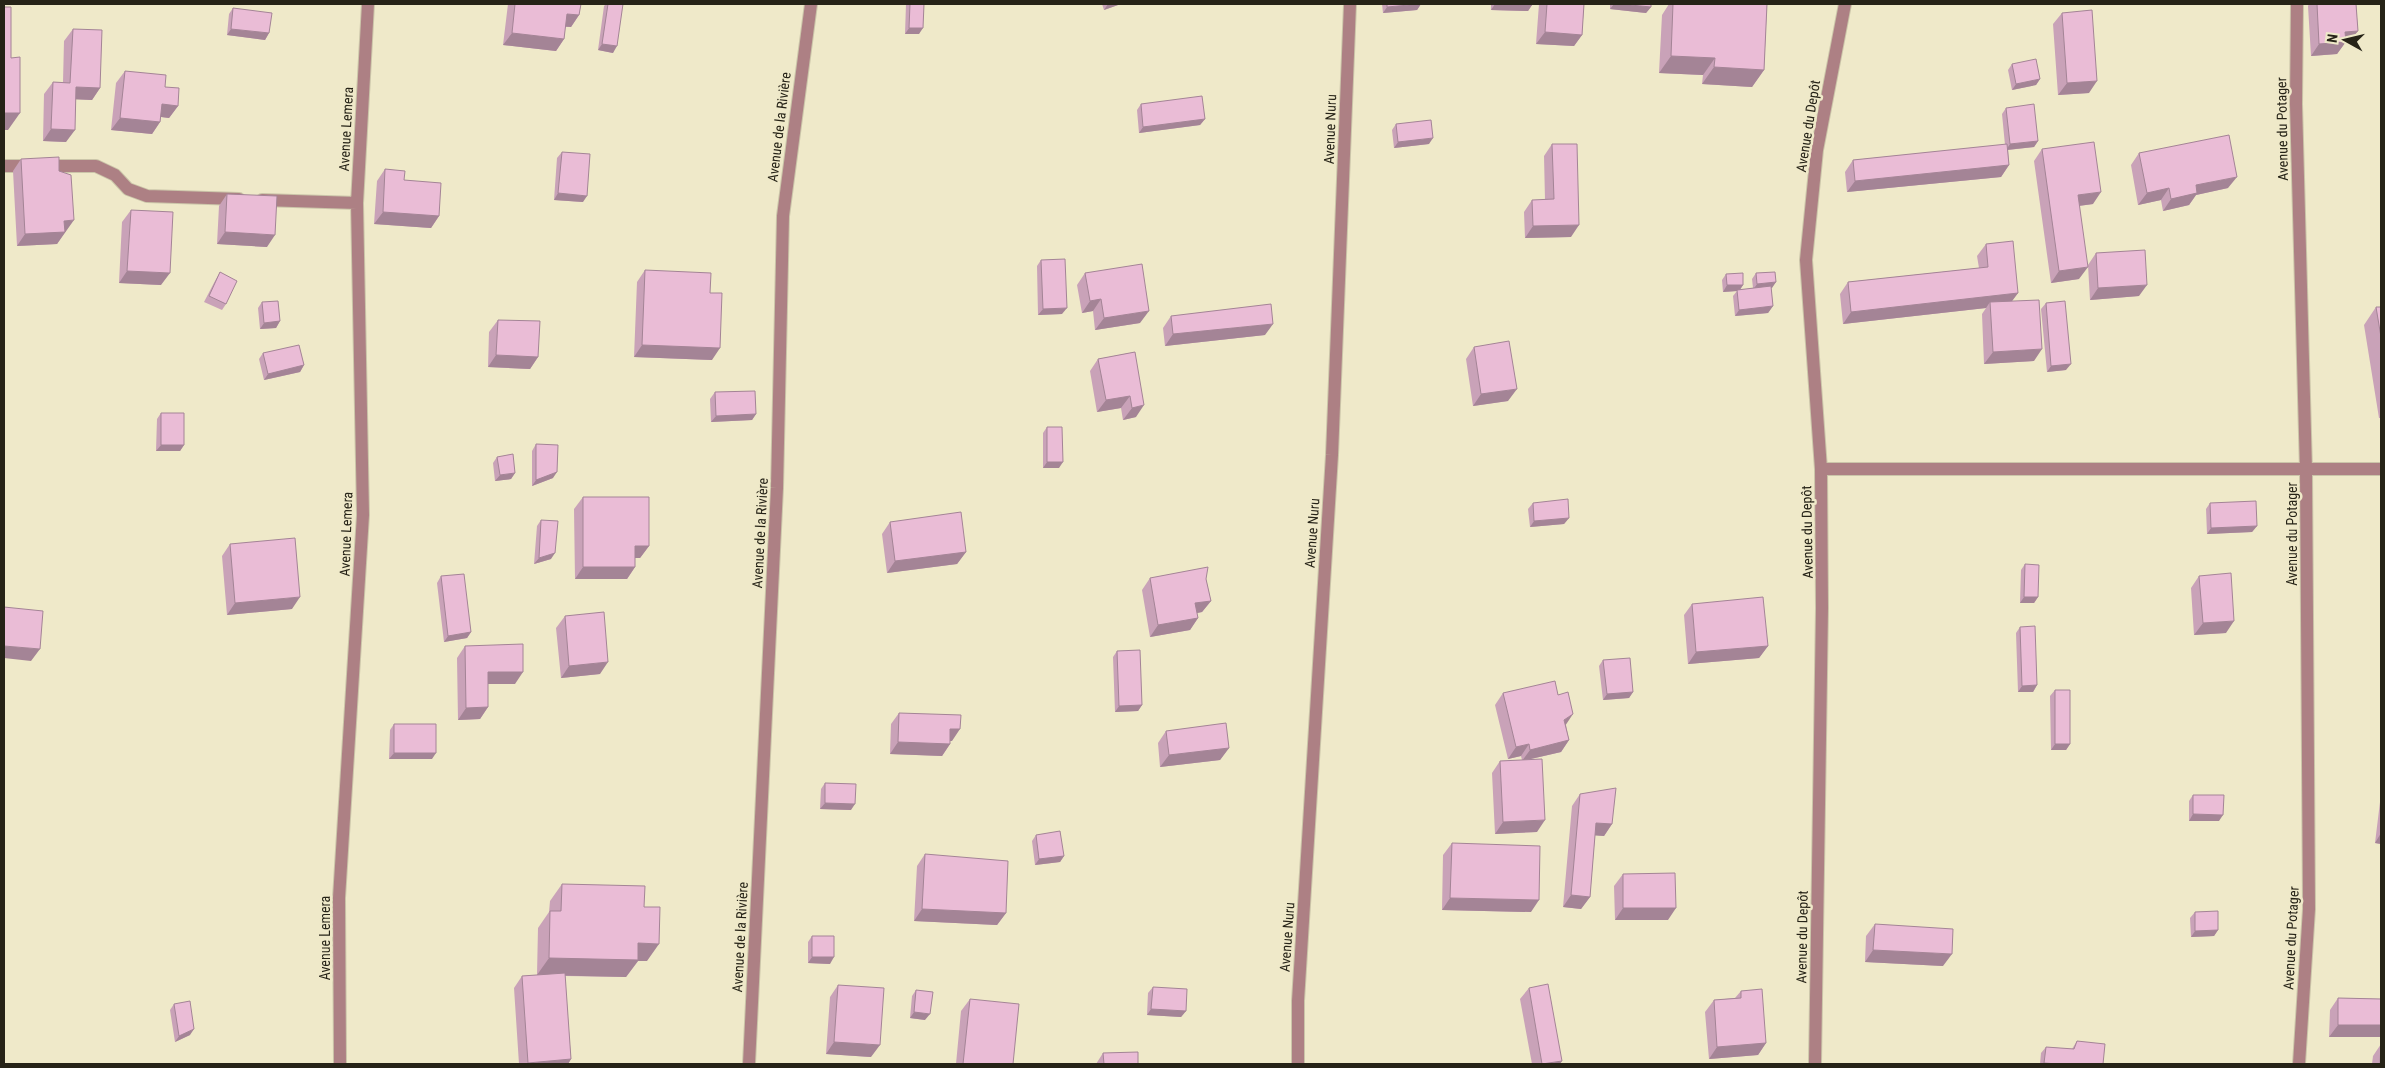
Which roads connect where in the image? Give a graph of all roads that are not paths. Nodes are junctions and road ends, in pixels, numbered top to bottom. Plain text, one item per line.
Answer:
1 (368, 4) edge
2 (811, 4) edge
3 (1350, 4) edge
4 (1845, 4) edge
5 (2297, 4) edge
6 (4, 166) edge
7 (357, 202) junction
8 (1821, 469) junction
9 (2381, 469) edge
10 (2306, 470) junction
11 (340, 1064) edge
12 (749, 1064) edge
13 (1298, 1064) edge
14 (1815, 1064) edge
15 (2299, 1064) edge

1 - 7 street, Avenue Lemera
2 - 12 street, Avenue de la Rivière
3 - 13 street, Avenue Nuru
4 - 8 street, Avenue du Depôt
5 - 10 street, Avenue du Potager
6 - 7 street
7 - 11 street, Avenue Lemera
8 - 10 street
8 - 14 street, Avenue du Depôt
9 - 10 street
10 - 15 street, Avenue du Potager

